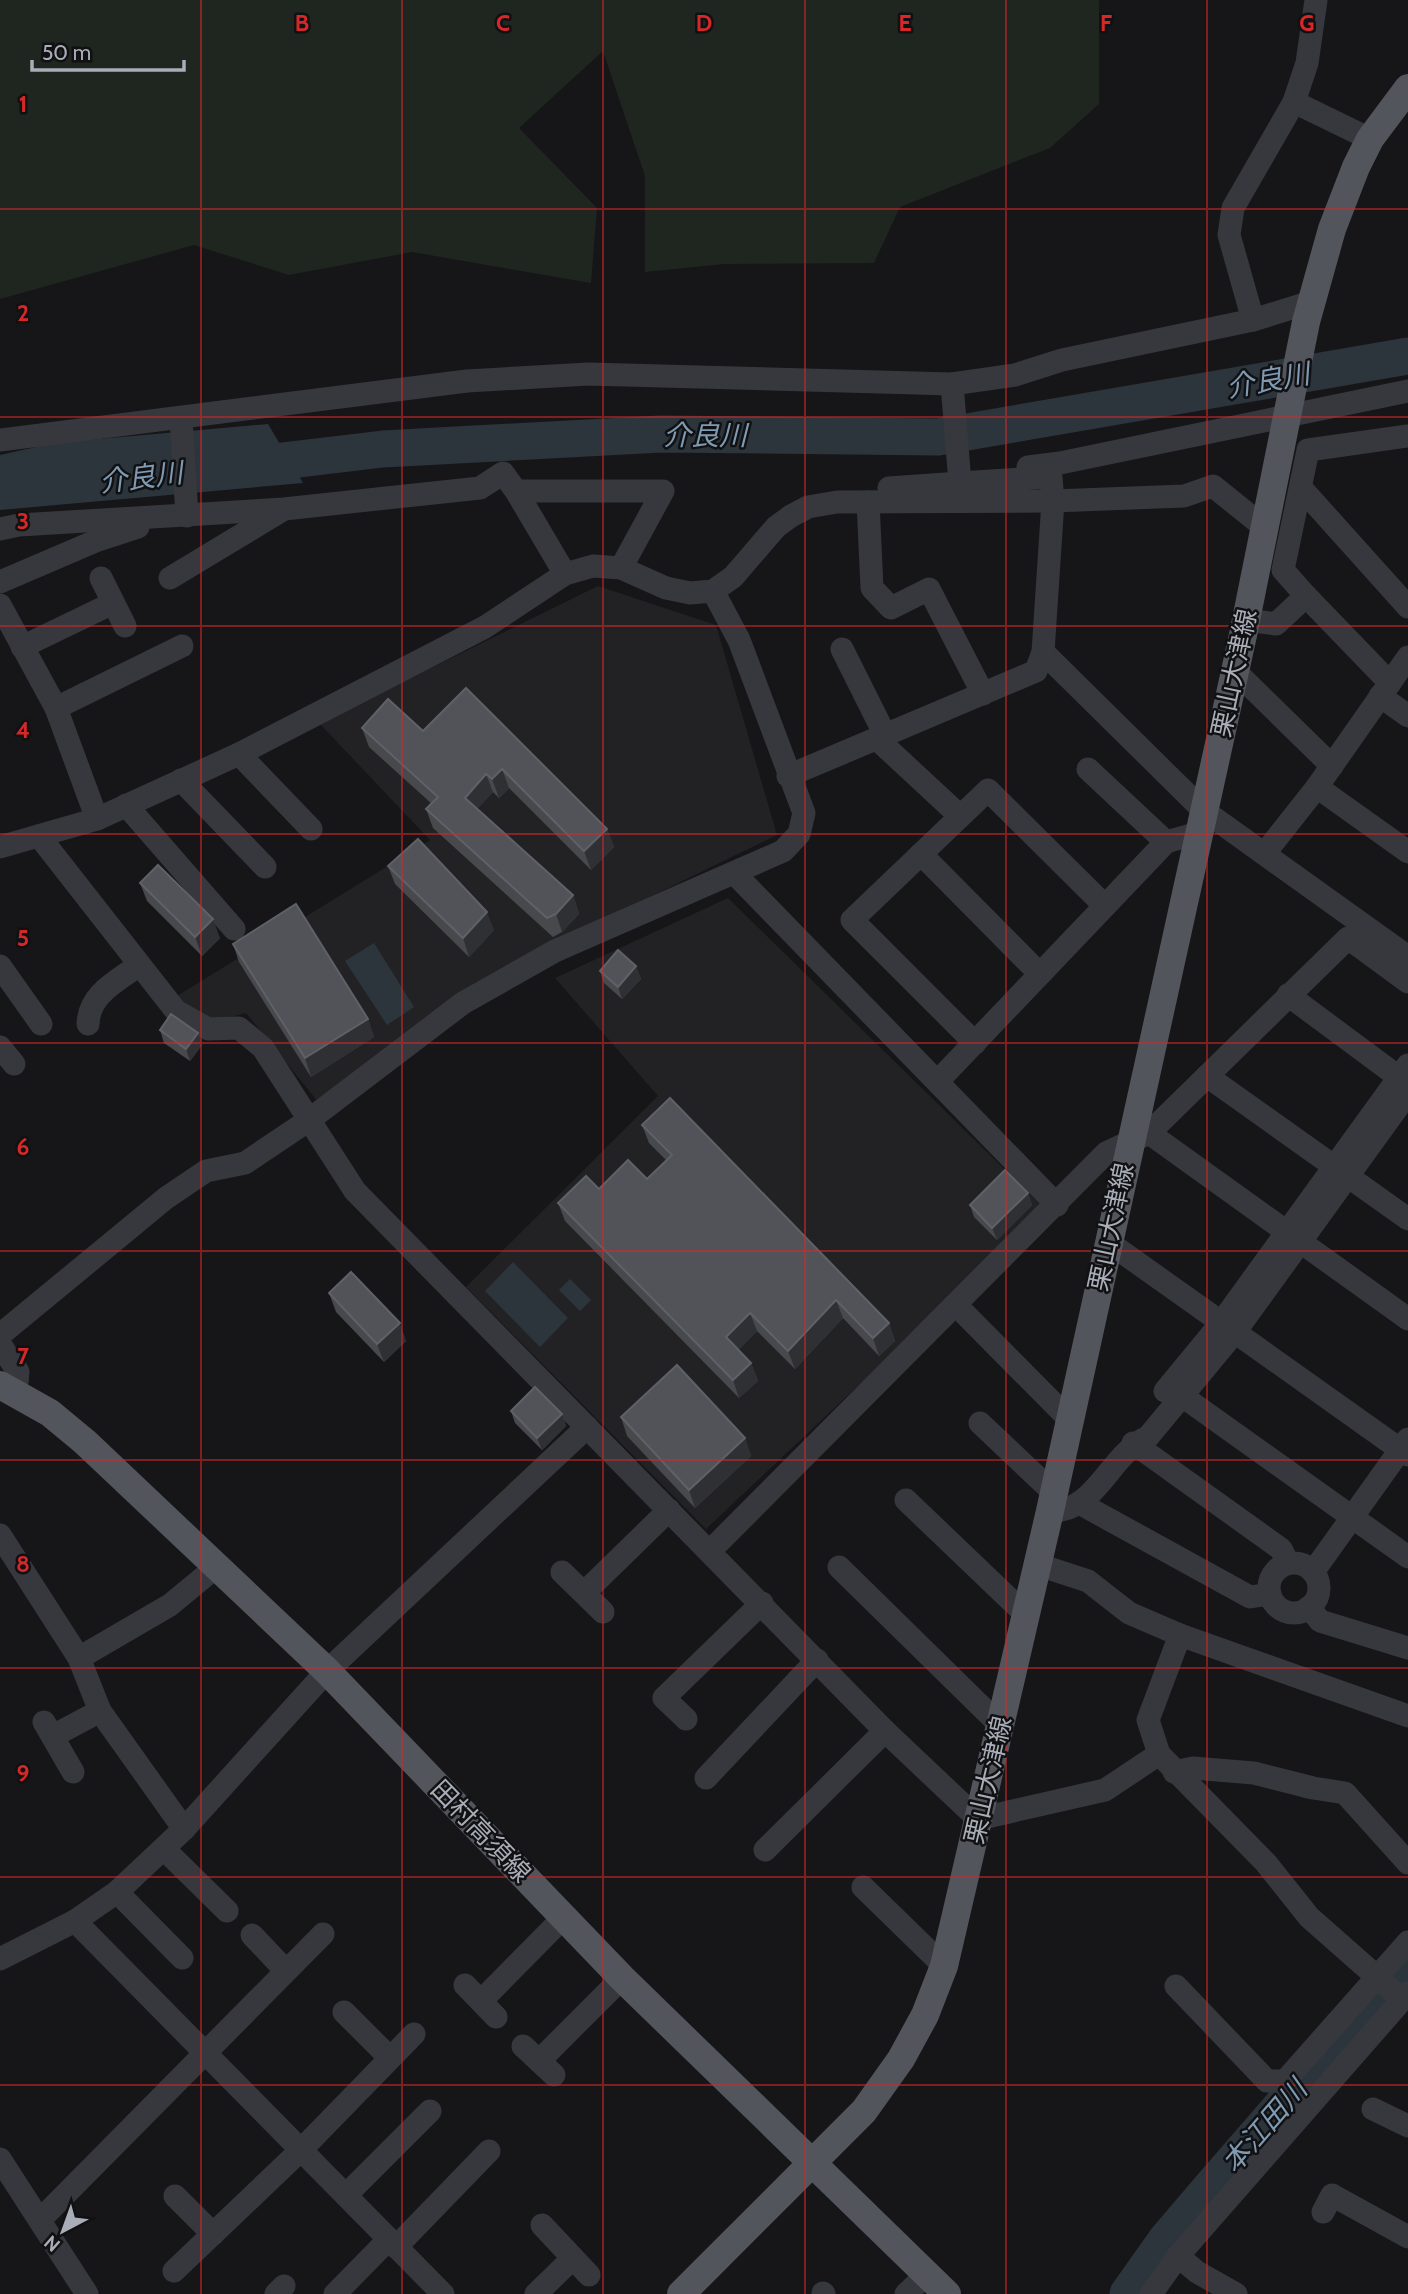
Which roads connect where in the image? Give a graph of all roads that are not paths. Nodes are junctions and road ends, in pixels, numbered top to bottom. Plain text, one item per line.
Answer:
1 (1316, 0) edge
2 (1408, 88) edge
3 (1294, 102) junction
4 (1370, 139) junction
5 (1308, 312) junction
6 (1252, 320) junction
7 (1408, 391) edge
8 (953, 393) junction
9 (1286, 414) junction
10 (181, 426) junction
11 (1407, 437) edge
12 (0, 440) edge
13 (959, 475) junction
14 (1302, 489) junction
15 (516, 491) junction
16 (1053, 501) junction
17 (837, 502) junction
18 (868, 502) junction
19 (285, 509) junction
20 (177, 517) junction
21 (1264, 527) junction
22 (0, 530) edge
23 (621, 569) junction
24 (565, 574) junction
25 (101, 578) dead end
26 (170, 578) dead end
27 (0, 582) edge
28 (713, 591) junction
29 (1307, 596) junction
30 (113, 603) junction
31 (0, 605) edge
32 (1408, 607) edge
33 (1246, 620) junction
34 (125, 626) dead end
35 (182, 646) dead end
36 (22, 648) junction
37 (842, 649) dead end
38 (1043, 652) junction
39 (1408, 657) edge
40 (1235, 671) junction
41 (1385, 689) junction
42 (983, 694) junction
43 (55, 708) junction
44 (1408, 716) edge
45 (881, 737) junction
46 (239, 754) junction
47 (1332, 766) junction
48 (1088, 769) dead end
49 (788, 775) junction
50 (181, 780) junction
51 (1317, 787) junction
52 (126, 805) junction
53 (960, 816) junction
54 (97, 819) junction
55 (1200, 821) junction
56 (311, 829) dead end
57 (39, 836) junction
58 (1166, 842) junction
59 (0, 847) edge
60 (1408, 852) edge
61 (1265, 853) junction
62 (921, 855) junction
63 (265, 867) dead end
64 (735, 874) junction
65 (1105, 906) junction
66 (234, 929) dead end
67 (1408, 957) edge
68 (139, 965) junction
69 (0, 966) edge
70 (1040, 974) junction
71 (1408, 982) edge
72 (1288, 996) junction
73 (41, 1024) dead end
74 (88, 1024) dead end
75 (975, 1043) junction
76 (1207, 1076) junction
77 (1406, 1080) edge
78 (938, 1081) junction
79 (309, 1120) junction
80 (1139, 1138) junction
81 (1341, 1171) junction
82 (1058, 1205) junction
83 (1408, 1219) edge
84 (1293, 1237) junction
85 (1108, 1242) junction
86 (957, 1305) junction
87 (1408, 1319) edge
88 (1228, 1327) junction
89 (0, 1335) edge
90 (0, 1343) edge
91 (8, 1389) edge
92 (1175, 1391) junction
93 (1070, 1420) junction
94 (980, 1423) dead end
95 (587, 1427) junction
96 (1133, 1443) junction
97 (1405, 1448) edge
98 (906, 1500) dead end
99 (1052, 1502) junction
100 (1081, 1504) junction
101 (669, 1510) junction
102 (1352, 1517) junction
103 (0, 1535) edge
104 (710, 1551) junction
105 (1408, 1557) edge
106 (1288, 1563) junction
107 (1036, 1564) junction
108 (216, 1567) junction
109 (839, 1567) dead end
110 (562, 1572) dead end
111 (1313, 1572) junction
112 (584, 1593) junction
113 (1270, 1594) junction
114 (762, 1603) junction
115 (1309, 1607) junction
116 (603, 1612) dead end
117 (1025, 1614) junction
118 (1180, 1635) junction
119 (1408, 1648) edge
120 (79, 1658) junction
121 (817, 1660) junction
122 (327, 1671) junction
123 (100, 1711) junction
124 (1408, 1716) edge
125 (686, 1718) dead end
126 (1001, 1726) junction
127 (884, 1731) junction
128 (1159, 1754) junction
129 (74, 1772) dead end
130 (1174, 1772) junction
131 (706, 1778) dead end
132 (978, 1819) junction
133 (184, 1829) junction
134 (164, 1849) junction
135 (765, 1850) dead end
136 (1408, 1863) edge
137 (863, 1886) dead end
138 (117, 1892) junction
139 (227, 1911) dead end
140 (564, 1917) junction
141 (75, 1921) junction
142 (323, 1934) dead end
143 (252, 1935) dead end
144 (1408, 1942) edge
145 (183, 1958) dead end
146 (0, 1959) edge
147 (944, 1966) junction
148 (286, 1971) junction
149 (1375, 1976) junction
150 (622, 1979) junction
151 (1176, 1986) dead end
152 (1405, 1996) edge
153 (481, 2001) dead end
154 (344, 2012) dead end
155 (414, 2034) dead end
156 (205, 2055) junction
157 (390, 2059) junction
158 (539, 2061) dead end
159 (1373, 2109) dead end
160 (430, 2111) dead end
161 (1408, 2126) edge
162 (302, 2149) junction
163 (489, 2151) dead end
164 (810, 2164) junction
165 (2, 2167) edge
166 (346, 2195) junction
167 (175, 2196) dead end
168 (1323, 2212) dead end
169 (40, 2220) junction
170 (542, 2225) dead end
171 (213, 2234) junction
172 (1408, 2237) edge
173 (392, 2243) junction
174 (1178, 2256) junction
175 (573, 2258) junction
176 (174, 2271) dead end
177 (927, 2274) junction
178 (589, 2275) dead end
179 (87, 2294) edge
180 (335, 2294) edge
181 (443, 2294) edge
182 (536, 2294) edge
183 (681, 2294) edge
184 (905, 2294) edge
185 (947, 2294) edge
186 (1151, 2294) edge
187 (1236, 2294) edge

1 - 3 street
2 - 4 main road, 栗山大津線
3 - 4 street
3 - 6 street
4 - 5 main road, 栗山大津線
5 - 6 street
5 - 9 main road, 栗山大津線
6 - 8 street
7 - 9 street
8 - 10 street
8 - 13 street
9 - 13 street
9 - 21 main road, 栗山大津線
10 - 12 street
10 - 20 street
11 - 14 street
13 - 16 street
13 - 17 street
14 - 29 street
14 - 32 street
15 - 19 street
15 - 23 street
15 - 24 street
16 - 18 street
16 - 21 street
16 - 38 street
17 - 18 street
17 - 28 street
18 - 42 street
19 - 20 street
19 - 26 street
20 - 22 street
20 - 27 street
21 - 33 main road, 栗山大津線
23 - 24 street
23 - 28 street
24 - 46 street
25 - 30 street
28 - 49 street
29 - 33 street
29 - 41 street
30 - 34 street
30 - 36 street
31 - 36 street
33 - 40 main road, 栗山大津線
35 - 43 street
36 - 43 street
37 - 45 street
38 - 42 street
38 - 55 street
39 - 41 street
40 - 47 street
40 - 55 main road, 栗山大津線
41 - 44 street
41 - 47 street
42 - 45 street
43 - 54 street
45 - 49 street
45 - 53 street
46 - 50 street
46 - 56 street
47 - 51 street
48 - 58 street
49 - 64 street
50 - 52 street
50 - 63 street
51 - 60 street
51 - 61 street
52 - 54 street
52 - 66 street
53 - 62 street
53 - 65 street
54 - 57 street
55 - 58 street
55 - 61 street
55 - 80 main road, 栗山大津線
57 - 59 street
57 - 68 street
58 - 65 street
61 - 67 street
62 - 70 street
62 - 75 street
64 - 78 street
64 - 79 street
65 - 70 street
68 - 74 street
68 - 79 street
69 - 73 street
70 - 75 street
71 - 72 street
72 - 76 street
72 - 77 street
75 - 78 street
76 - 80 street
76 - 81 street
77 - 81 street
78 - 82 street
79 - 89 street
79 - 95 street
80 - 82 street
80 - 84 street
80 - 85 main road, 栗山大津線
81 - 83 street
81 - 84 street
82 - 86 street
84 - 87 street
84 - 88 street
85 - 88 street
85 - 93 main road, 栗山大津線
86 - 93 street
86 - 104 street
88 - 92 street
88 - 97 street
90 - 91 street
91 - 108 main road, 田村高須線
92 - 96 street
92 - 102 street
93 - 99 main road, 栗山大津線
94 - 99 street
95 - 101 street
95 - 122 street
96 - 100 street
96 - 106 street
97 - 102 street
98 - 117 street
99 - 100 street
99 - 107 main road, 栗山大津線
100 - 113 street
101 - 104 street
101 - 112 street
102 - 105 street
102 - 111 street
103 - 120 street
104 - 114 street
106 - 111 street
106 - 113 street
107 - 117 main road, 栗山大津線
107 - 118 street
108 - 120 street
108 - 122 main road, 田村高須線
109 - 126 street
110 - 112 street
111 - 115 street
112 - 116 street
113 - 115 street
114 - 121 street
114 - 125 street
115 - 119 street
117 - 126 main road, 栗山大津線
118 - 124 street
118 - 128 street
120 - 123 street
121 - 127 street
121 - 131 street
122 - 133 street
122 - 140 main road, 田村高須線
123 - 129 street
123 - 133 street
126 - 132 main road, 栗山大津線
127 - 132 street
127 - 135 street
128 - 130 street
128 - 132 street
130 - 136 street
130 - 149 street
132 - 147 main road, 栗山大津線
133 - 134 street
134 - 138 street
134 - 139 street
137 - 147 street
138 - 141 street
138 - 145 street
140 - 150 main road, 田村高須線
140 - 153 street
141 - 146 street
141 - 156 street
142 - 148 street
143 - 148 street
144 - 149 street
147 - 164 main road, 栗山大津線
148 - 156 street
149 - 151 street
149 - 152 street
150 - 158 street
150 - 164 main road, 田村高須線
152 - 174 street
154 - 157 street
155 - 157 street
156 - 162 street
156 - 169 street
157 - 162 street
159 - 161 street
160 - 166 street
162 - 166 street
162 - 171 street
163 - 173 street
164 - 177 main road, 田村高須線
164 - 183 main road, 栗山大津線
165 - 169 street
166 - 173 street
167 - 171 street
168 - 172 street
169 - 179 street
170 - 175 street
171 - 176 street
173 - 180 street
173 - 181 street
174 - 186 street
174 - 187 street
175 - 178 street
175 - 182 street
177 - 184 street
177 - 185 main road, 田村高須線

